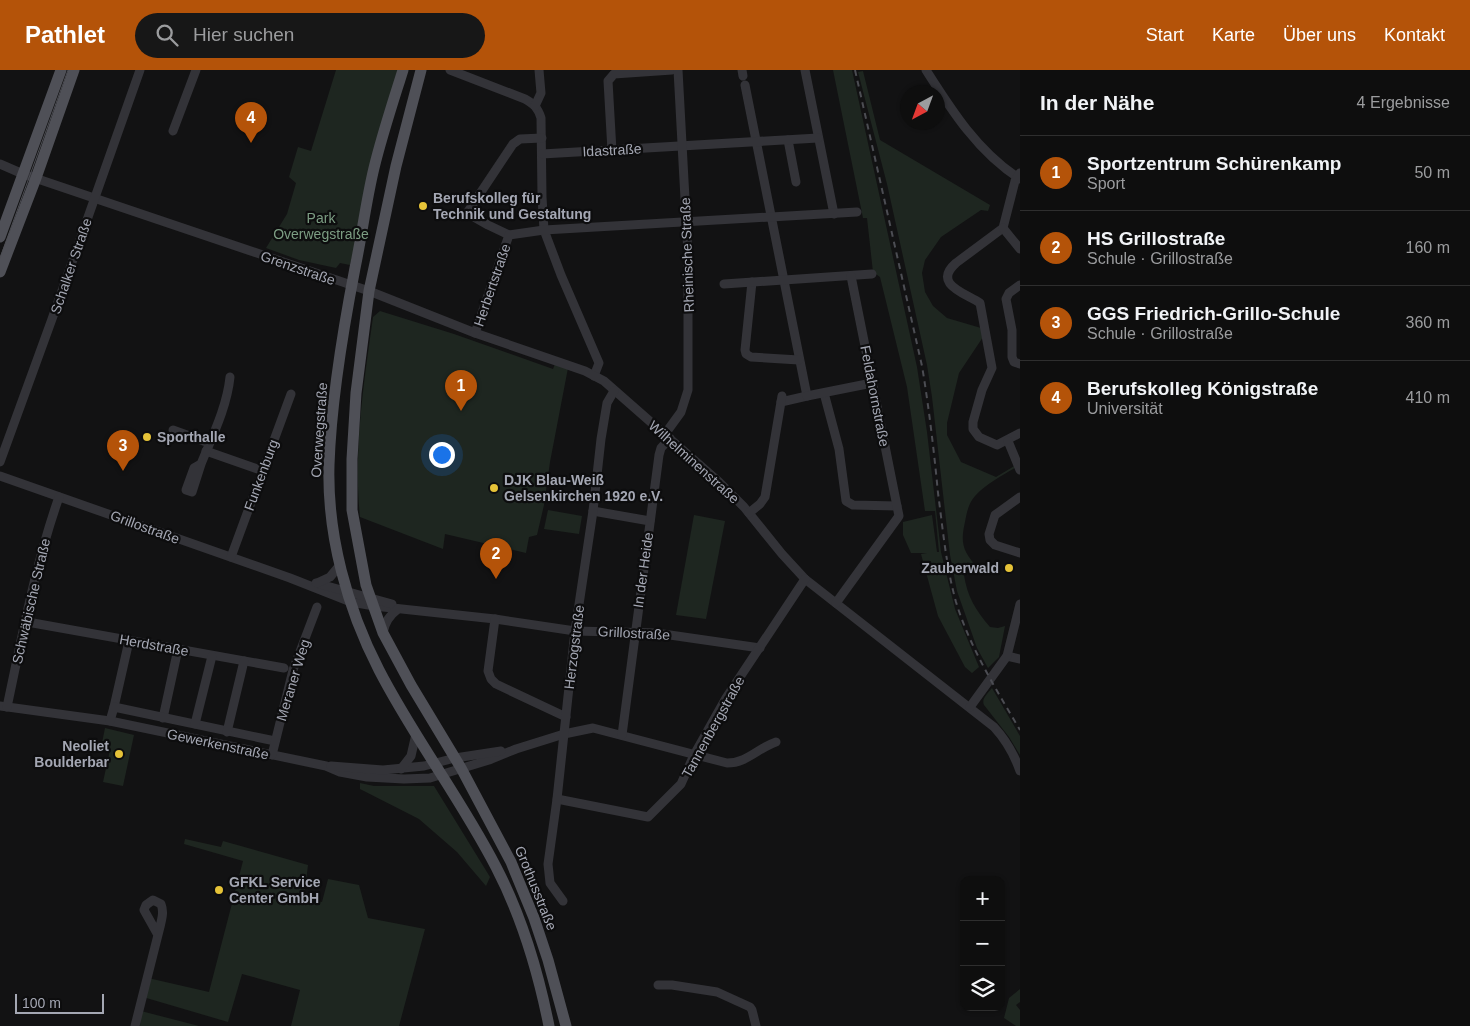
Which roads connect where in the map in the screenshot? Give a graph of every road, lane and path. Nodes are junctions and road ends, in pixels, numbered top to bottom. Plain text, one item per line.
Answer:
1 (60, 70) edge
2 (74, 70) edge
3 (140, 70) edge
4 (196, 70) edge
5 (403, 70) edge
6 (421, 70) edge
7 (450, 70) edge
8 (540, 70) edge
9 (672, 70) edge
10 (678, 70) edge
11 (926, 70) edge
12 (805, 72) edge
13 (743, 77) edge
14 (535, 106) junction
15 (173, 131) dead end
16 (542, 138) junction
17 (818, 138) junction
18 (788, 140) junction
19 (756, 142) junction
20 (683, 146) junction
21 (612, 150) junction
22 (542, 154) junction
23 (0, 164) edge
24 (23, 174) junction
25 (1019, 176) edge
26 (36, 178) junction
27 (796, 182) dead end
28 (94, 198) junction
29 (857, 212) dead end
30 (834, 214) junction
31 (771, 217) junction
32 (686, 222) junction
33 (1003, 228) junction
34 (544, 230) junction
35 (509, 235) junction
36 (0, 237) edge
37 (1020, 249) edge
38 (0, 272) edge
39 (872, 274) dead end
40 (851, 276) junction
41 (784, 280) junction
42 (752, 282) junction
43 (724, 284) dead end
44 (1020, 285) edge
45 (351, 286) junction
46 (369, 291) junction
47 (475, 333) junction
48 (800, 360) junction
49 (1020, 364) edge
50 (594, 376) junction
51 (230, 377) dead end
52 (872, 383) junction
53 (614, 390) junction
54 (824, 393) junction
55 (291, 394) dead end
56 (807, 396) junction
57 (173, 430) dead end
58 (1020, 433) edge
59 (667, 436) junction
60 (1008, 441) junction
61 (208, 447) junction
62 (0, 462) edge
63 (201, 464) dead end
64 (263, 470) junction
65 (1020, 470) edge
66 (0, 476) edge
67 (59, 497) junction
68 (1020, 497) edge
69 (897, 506) junction
70 (593, 511) junction
71 (749, 513) junction
72 (650, 521) junction
73 (1020, 553) edge
74 (231, 557) junction
75 (340, 564) junction
76 (290, 578) junction
77 (805, 579) junction
78 (317, 583) junction
79 (350, 597) junction
80 (372, 602) junction
81 (836, 604) junction
82 (1020, 604) edge
83 (317, 607) dead end
84 (398, 609) junction
85 (419, 611) junction
86 (495, 619) junction
87 (24, 624) junction
88 (575, 631) junction
89 (634, 631) junction
90 (383, 633) junction
91 (129, 641) junction
92 (760, 648) junction
93 (178, 650) junction
94 (212, 656) junction
95 (1007, 656) junction
96 (1020, 659) edge
97 (244, 661) junction
98 (284, 668) dead end
99 (3, 707) edge
100 (114, 707) junction
101 (970, 707) junction
102 (566, 717) junction
103 (163, 718) junction
104 (110, 721) junction
105 (195, 724) junction
106 (227, 732) junction
107 (416, 734) junction
108 (564, 734) junction
109 (622, 735) junction
110 (275, 741) junction
111 (776, 742) dead end
112 (272, 755) junction
113 (694, 755) junction
114 (458, 763) junction
115 (435, 764) junction
116 (326, 766) junction
117 (401, 769) junction
118 (1020, 771) edge
119 (441, 775) junction
120 (557, 799) junction
121 (563, 901) dead end
122 (158, 936) dead end
123 (658, 985) dead end
124 (135, 1026) edge
125 (550, 1026) edge
126 (566, 1026) edge
127 (756, 1026) edge

1 - 24 main road
2 - 26 main road
3 - 28 street, Schalker Straße
4 - 15 street
5 - 45 main road, Overwegstraße
6 - 46 main road
7 - 14 street
8 - 14 street
9 - 21 street
10 - 20 street, Rheinische Straße
11 - 25 street
12 - 17 street
13 - 19 street
14 - 16 street
16 - 22 street
16 - 35 street
17 - 18 street, Idastraße
17 - 30 street
18 - 19 street, Idastraße
18 - 27 street
19 - 20 street, Idastraße
19 - 31 street
20 - 21 street, Idastraße
20 - 32 street, Rheinische Straße
21 - 22 street, Idastraße
22 - 34 street
23 - 24 street, Grenzstraße
24 - 26 street, Grenzstraße
24 - 36 main road
25 - 33 street
26 - 28 street, Grenzstraße
26 - 38 main road
28 - 45 street, Grenzstraße
28 - 62 street, Schalker Straße
29 - 30 street, Herbertstraße
30 - 31 street, Herbertstraße
31 - 32 street, Herbertstraße
31 - 41 street
32 - 34 street, Herbertstraße
32 - 59 street, Rheinische Straße
33 - 37 street
33 - 60 street
34 - 35 street, Herbertstraße
34 - 50 street
35 - 47 street, Herbertstraße
39 - 40 street
40 - 41 street
40 - 52 street, Feldahornstraße
41 - 42 street
41 - 48 street
42 - 43 street
42 - 48 street
44 - 49 street
45 - 46 street, Grenzstraße
45 - 75 main road, Overwegstraße
46 - 47 street, Grenzstraße
46 - 80 main road
47 - 50 street, Grenzstraße
48 - 56 street
50 - 53 street, Wilhelminenstraße
51 - 61 street
52 - 54 street
52 - 69 street, Feldahornstraße
53 - 59 street, Wilhelminenstraße
53 - 70 street, Herzogstraße
54 - 56 street
54 - 69 street
55 - 64 street, Funkenburg
56 - 71 street
57 - 61 street
58 - 60 street
59 - 71 street, Wilhelminenstraße
59 - 72 street, In der Heide
60 - 65 street
61 - 63 street
61 - 64 street
64 - 74 street, Funkenburg
66 - 67 street, Grillostraße
67 - 74 street, Grillostraße
67 - 87 street, Schwäbische Straße
68 - 73 street
69 - 81 street, Feldahornstraße
70 - 72 street
70 - 88 street, Herzogstraße
71 - 77 street, Wilhelminenstraße
72 - 89 street, In der Heide
74 - 76 street, Grillostraße
75 - 78 street
75 - 79 main road, Overwegstraße
76 - 78 street, Grillostraße
76 - 79 street, Grillostraße
77 - 81 street, Wilhelminenstraße
77 - 92 street, Tannenbergstraße
78 - 79 street, Grillostraße
79 - 80 street, Grillostraße
79 - 107 main road, Overwegstraße
80 - 84 street, Grillostraße
80 - 85 street, Grillostraße
80 - 90 main road
81 - 101 street, Wilhelminenstraße
82 - 95 street
83 - 110 street, Meraner Weg
84 - 85 street, Grillostraße
84 - 90 street
85 - 86 street, Grillostraße
86 - 88 street, Grillostraße
86 - 102 street
87 - 91 street, Herdstraße
87 - 99 street, Schwäbische Straße
88 - 89 street, Grillostraße
88 - 102 street, Herzogstraße
89 - 92 street, Grillostraße
89 - 109 street, In der Heide
90 - 114 main road
91 - 93 street, Herdstraße
91 - 100 street
92 - 113 street, Tannenbergstraße
93 - 94 street, Herdstraße
93 - 103 street
94 - 97 street, Herdstraße
94 - 105 street
95 - 96 street
95 - 101 street
97 - 98 street, Herdstraße
97 - 106 street
99 - 104 street, Gewerkenstraße
100 - 103 street, Gewerkenstraße
100 - 104 street
101 - 118 street, Wilhelminenstraße
102 - 108 street, Herzogstraße
103 - 105 street, Gewerkenstraße
104 - 112 street, Gewerkenstraße
105 - 106 street, Gewerkenstraße
106 - 110 street, Gewerkenstraße
107 - 115 main road, Overwegstraße
107 - 117 street
108 - 109 street, Gewerkenstraße
108 - 114 street, Gewerkenstraße
108 - 120 street, Herzogstraße
109 - 113 street, Gewerkenstraße
110 - 112 street, Meraner Weg
111 - 113 street, Gewerkenstraße
112 - 116 street, Gewerkenstraße
113 - 120 street, Tannenbergstraße
114 - 115 street, Gewerkenstraße
114 - 119 street, Gewerkenstraße
114 - 126 main road, Grothusstraße
115 - 117 street, Gewerkenstraße
115 - 119 main road, Overwegstraße
116 - 117 street, Gewerkenstraße
116 - 119 street, Gewerkenstraße
119 - 125 main road, Grothusstraße
120 - 121 street, Herzogstraße
122 - 124 street
123 - 127 street

